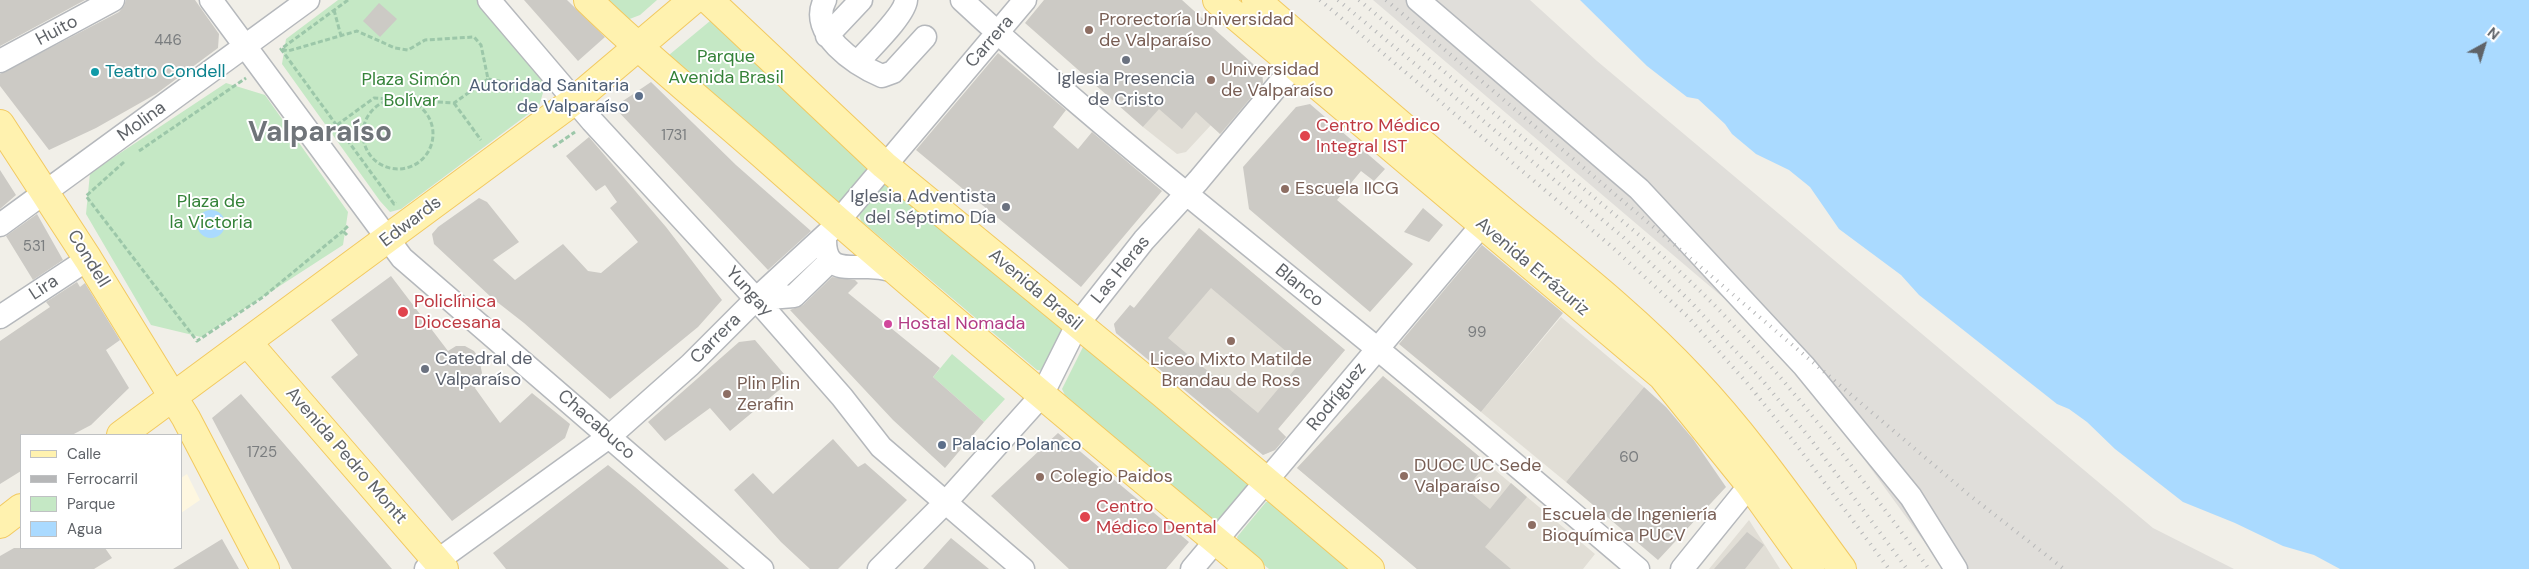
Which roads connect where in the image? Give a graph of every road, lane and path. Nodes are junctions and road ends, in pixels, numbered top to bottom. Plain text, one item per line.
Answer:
1 (114, 0) edge
2 (211, 0) edge
3 (308, 0) edge
4 (348, 0) edge
5 (489, 0) edge
6 (588, 0) edge
7 (693, 0) edge
8 (709, 0) edge
9 (825, 0) edge
10 (861, 0) edge
11 (906, 0) edge
12 (962, 0) edge
13 (1026, 0) edge
14 (1216, 0) edge
15 (1256, 0) edge
16 (1418, 0) edge
17 (334, 10) junction
18 (997, 33) junction
19 (341, 36) junction
20 (827, 36) junction
21 (925, 37) dead end
22 (276, 45) dead end
23 (247, 47) junction
24 (639, 47) junction
25 (281, 49) junction
26 (0, 61) edge
27 (858, 62) junction
28 (1294, 66) junction
29 (262, 67) junction
30 (488, 79) junction
31 (538, 82) dead end
32 (545, 86) dead end
33 (539, 89) junction
34 (538, 95) dead end
35 (393, 99) junction
36 (405, 99) junction
37 (575, 100) junction
38 (454, 103) junction
39 (0, 124) edge
40 (337, 125) junction
41 (489, 135) dead end
42 (482, 140) junction
43 (474, 146) dead end
44 (134, 154) dead end
45 (126, 160) dead end
46 (884, 165) junction
47 (45, 192) junction
48 (1187, 194) junction
49 (402, 198) dead end
50 (387, 202) dead end
51 (394, 204) junction
52 (401, 210) dead end
53 (0, 225) edge
54 (1482, 225) junction
55 (348, 226) dead end
56 (831, 229) junction
57 (343, 231) junction
58 (346, 235) dead end
59 (388, 239) junction
60 (88, 259) junction
61 (830, 261) junction
62 (892, 270) junction
63 (794, 296) junction
64 (756, 299) junction
65 (0, 317) edge
66 (1077, 325) junction
67 (793, 341) junction
68 (248, 343) junction
69 (1376, 348) junction
70 (1042, 395) junction
71 (173, 396) junction
72 (122, 434) edge
73 (610, 436) junction
74 (1266, 482) junction
75 (1750, 485) junction
76 (946, 502) junction
77 (20, 509) edge
78 (0, 524) edge
79 (1217, 541) junction
80 (436, 567) edge
81 (265, 569) edge
82 (762, 569) edge
83 (879, 569) edge
84 (1023, 569) edge
85 (1192, 569) edge
86 (1250, 569) edge
87 (1370, 569) edge
88 (1638, 569) edge
89 (1682, 569) edge
90 (1810, 569) edge
91 (1842, 569) edge
92 (1956, 569) edge

1 - 26 street, Huito
2 - 23 street, Chacabuco
3 - 23 street, Molina
4 - 17 path
5 - 37 street, Yungay
6 - 24 main road
7 - 24 main road, Edwards
8 - 46 main road, Avenida Brasil
9 - 20 street
10 - 20 street
11 - 27 street
12 - 18 street, Blanco
13 - 18 street, Carrera
14 - 28 main road, Avenida Errázuriz
15 - 91 main road, Avenida Errázuriz
16 - 92 street
17 - 19 path
17 - 25 path
18 - 46 street, Carrera
18 - 48 street, Blanco
19 - 25 path
19 - 30 path
20 - 27 street
21 - 27 street
22 - 25 path
23 - 29 street, Chacabuco
23 - 47 street, Molina
24 - 37 main road, Edwards
24 - 56 main road
25 - 40 path
28 - 48 street, Las Heras
28 - 54 main road, Avenida Errázuriz
29 - 44 path
29 - 59 street, Chacabuco
30 - 33 path
30 - 38 path
31 - 33 path
32 - 33 path
33 - 34 path
35 - 36 path
35 - 36 path
35 - 40 path
36 - 38 path
37 - 59 main road, Edwards
37 - 64 street, Yungay
38 - 42 path
39 - 47 main road, Condell
40 - 51 path
41 - 42 path
42 - 43 path
45 - 57 path
46 - 56 street, Carrera
46 - 66 main road, Avenida Brasil
47 - 53 street, Molina
47 - 60 main road, Condell
48 - 66 street, Las Heras
48 - 69 street, Blanco
49 - 51 path
50 - 51 path
51 - 52 path
54 - 69 street, Rodríguez
54 - 75 main road, Avenida Errázuriz
55 - 57 path
56 - 61 street
56 - 62 main road
56 - 64 street, Carrera
57 - 58 path
59 - 68 main road, Edwards
59 - 73 street, Chacabuco
60 - 65 street, Lira
60 - 71 main road, Condell
61 - 62 street
61 - 63 street
62 - 70 main road
63 - 64 street
63 - 67 street
64 - 67 street, Yungay
64 - 73 street, Carrera
66 - 70 street, Las Heras
66 - 74 main road, Avenida Brasil
67 - 76 street, Yungay
68 - 71 main road, Edwards
68 - 80 main road, Avenida Pedro Montt
69 - 74 street, Rodríguez
69 - 88 street, Blanco
70 - 76 street, Las Heras
70 - 79 main road
71 - 72 main road, Edwards
71 - 81 main road, Condell
73 - 80 street, Carrera
73 - 82 street, Chacabuco
74 - 79 street, Rodríguez
74 - 87 main road, Avenida Brasil
75 - 89 street
75 - 90 main road, Avenida Errázuriz
76 - 83 street, Las Heras
76 - 84 street, Yungay
77 - 78 main road
79 - 85 street, Rodríguez
79 - 86 main road

